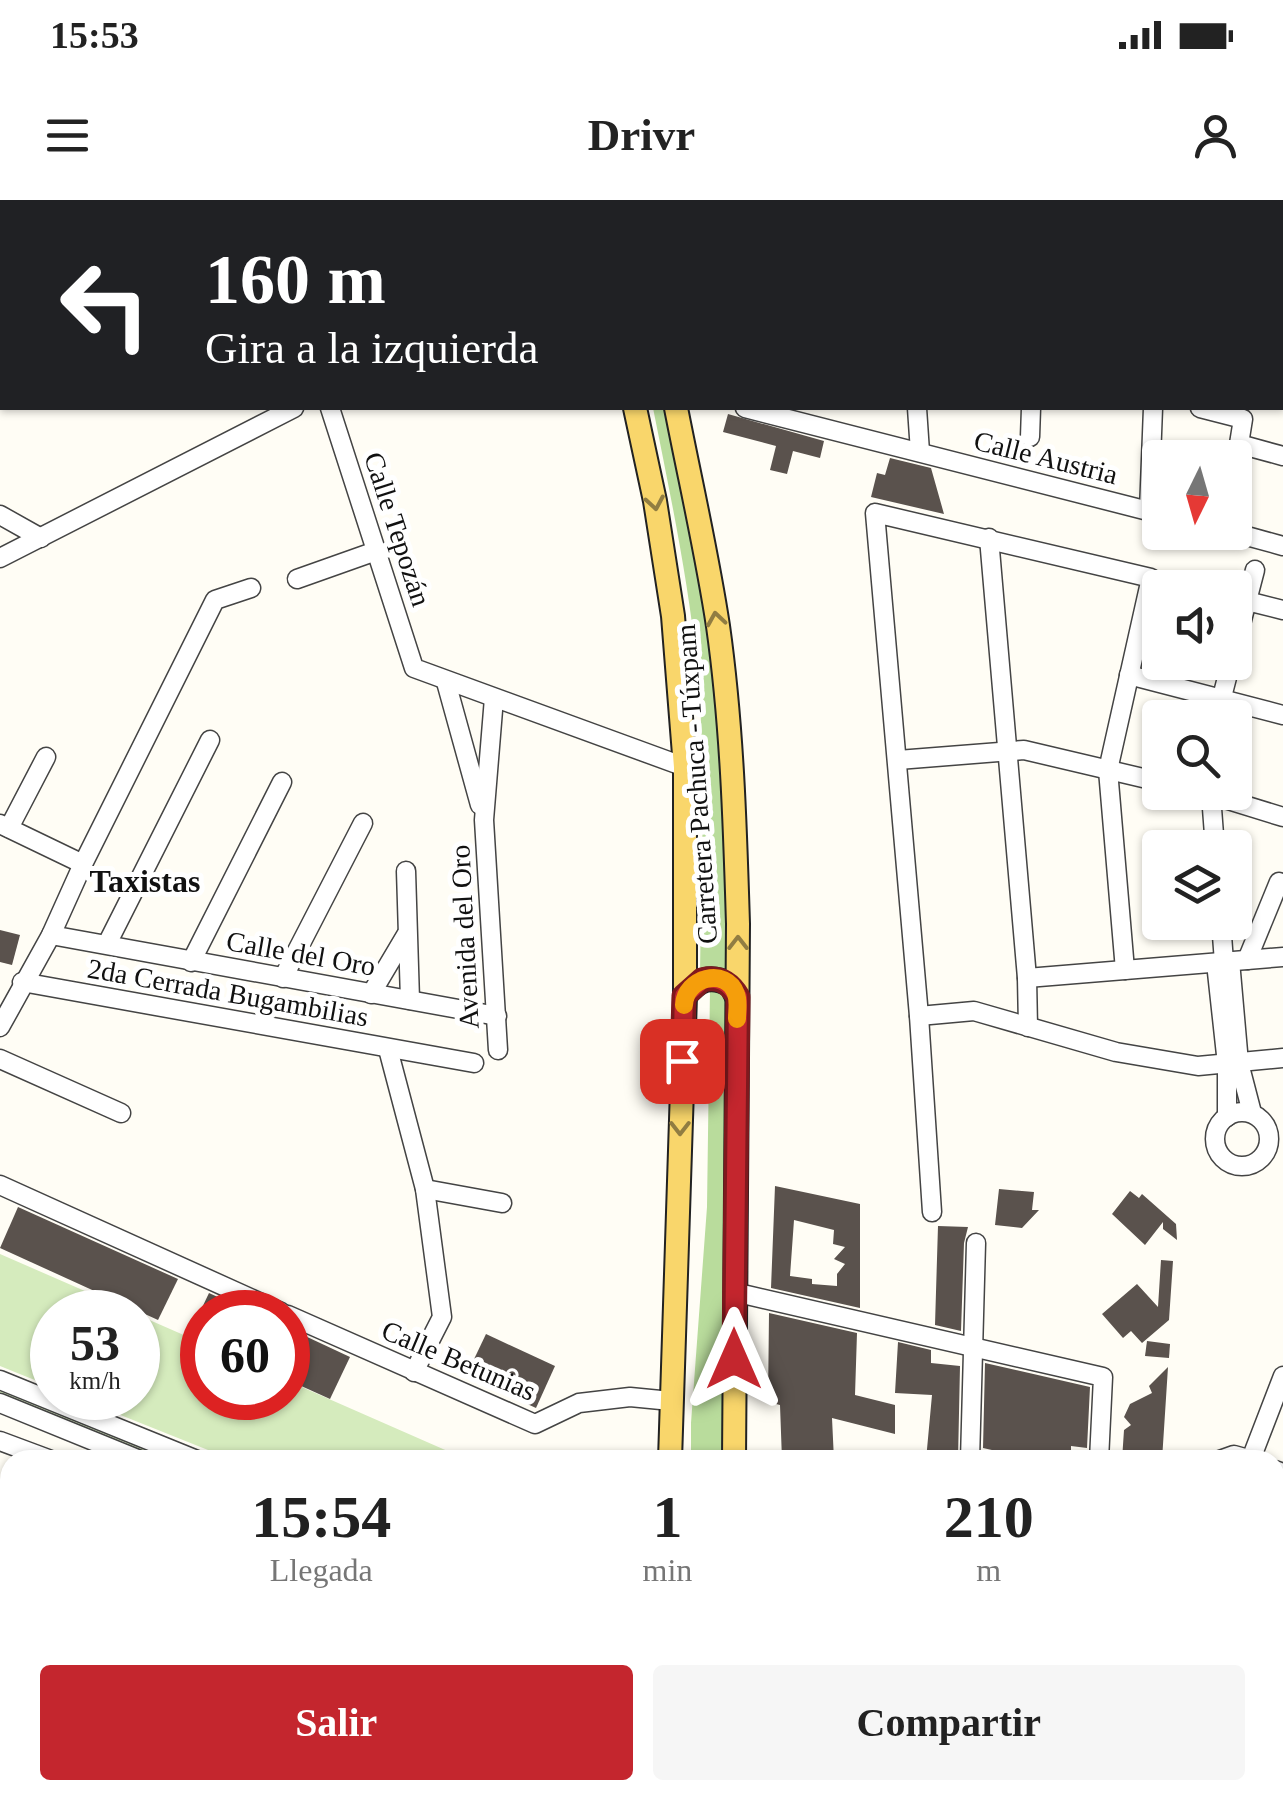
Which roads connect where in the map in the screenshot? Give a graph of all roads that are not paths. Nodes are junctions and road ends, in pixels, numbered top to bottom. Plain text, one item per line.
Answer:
1 (290, 410) edge
2 (331, 410) edge
3 (636, 410) edge
4 (676, 410) edge
5 (753, 410) edge
6 (917, 410) edge
7 (1031, 410) edge
8 (1152, 410) edge
9 (1208, 410) edge
10 (1030, 437) dead end
11 (1153, 440) edge
12 (920, 452) junction
13 (1283, 456) edge
14 (1142, 510) edge
15 (0, 515) edge
16 (1252, 537) edge
17 (41, 538) junction
18 (989, 538) junction
19 (1283, 546) edge
20 (376, 551) junction
21 (0, 558) edge
22 (1255, 570) dead end
23 (298, 579) dead end
24 (1252, 582) edge
25 (251, 588) dead end
26 (1252, 602) edge
27 (1283, 610) edge
28 (1129, 675) junction
29 (1226, 680) edge
30 (446, 682) junction
31 (1222, 697) junction
32 (494, 698) junction
33 (1283, 714) edge
34 (210, 740) dead end
35 (1008, 750) junction
36 (46, 757) dead end
37 (898, 760) junction
38 (685, 767) junction
39 (1108, 770) junction
40 (1142, 778) edge
41 (282, 782) dead end
42 (1252, 808) edge
43 (1283, 817) edge
44 (484, 820) junction
45 (363, 823) dead end
46 (5, 826) edge
47 (82, 864) junction
48 (406, 872) dead end
49 (1279, 882) dead end
50 (60, 916) junction
51 (51, 935) junction
52 (406, 935) junction
53 (1225, 940) edge
54 (102, 943) junction
55 (1283, 957) edge
56 (190, 962) junction
57 (1229, 962) junction
58 (1125, 970) junction
59 (282, 978) junction
60 (1027, 978) junction
61 (22, 982) junction
62 (371, 994) junction
63 (684, 996) junction
64 (738, 997) junction
65 (410, 1000) junction
66 (497, 1016) junction
67 (918, 1016) junction
68 (0, 1027) edge
69 (1028, 1027) junction
70 (388, 1049) junction
71 (498, 1050) dead end
72 (0, 1058) edge
73 (1283, 1058) edge
74 (474, 1064) dead end
75 (1233, 1064) junction
76 (121, 1113) dead end
77 (1283, 1113) edge
78 (1253, 1114) junction
79 (1227, 1116) junction
80 (1276, 1143) edge
81 (0, 1185) edge
82 (425, 1189) junction
83 (502, 1203) dead end
84 (932, 1212) dead end
85 (976, 1244) dead end
86 (231, 1290) edge
87 (734, 1292) junction
88 (310, 1326) edge
89 (973, 1348) junction
90 (414, 1372) junction
91 (1283, 1376) edge
92 (0, 1380) edge
93 (672, 1401) junction
94 (0, 1404) edge
95 (0, 1441) edge
96 (24, 1450) edge
97 (115, 1450) edge
98 (172, 1450) edge
99 (668, 1450) edge
100 (734, 1450) edge
101 (970, 1450) edge
102 (1100, 1450) edge
103 (1255, 1450) edge

1 - 17 street
2 - 20 street, Calle Tepozán
3 -> 38 main road, Carretera Pachuca - Túxpam
64 -> 4 main road, Carretera Pachuca - Túxpam
5 - 12 street, Calle Austria
6 - 12 street
7 - 10 street
8 - 11 street
9 - 13 street
12 - 14 street, Calle Austria
15 - 17 street
16 - 19 street
17 - 21 street
18 - 28 street
18 - 35 street
18 - 37 street
20 - 23 street
20 - 30 street, Calle Tepozán
22 - 24 street
25 - 47 street
26 - 27 street
28 - 31 street
28 - 39 street
29 - 31 street
30 - 32 street
30 - 44 street, Avenida del Oro
31 - 33 street
32 - 38 street
32 - 44 street, Avenida del Oro
34 - 54 street
35 - 37 street
35 - 39 street
35 - 60 street
36 - 46 street
37 - 67 street
38 - 63 main road, Carretera Pachuca - Túxpam
39 - 40 street
39 - 58 street
41 - 56 street
42 - 43 street
44 - 66 street, Avenida del Oro
45 - 59 street
46 - 47 street
47 - 50 street
48 - 52 street
49 - 57 street
50 - 51 street
50 - 54 street, Calle del Oro
51 - 54 street, Calle del Oro
51 - 61 street
52 - 62 street
52 - 65 street
53 - 57 street
54 - 56 street, Calle del Oro
55 - 57 street
56 - 59 street, Calle del Oro
57 - 58 street
57 - 75 street
58 - 60 street
59 - 62 street, Calle del Oro
60 - 69 street
61 - 68 street
61 - 70 street, 2da Cerrada Bugambilias
62 - 65 street, Calle del Oro
63 - 64 main road
63 -> 93 main road, Carretera Pachuca - Túxpam
64 - 87 main road, Carretera Pachuca - Túxpam
65 - 66 street, Calle del Oro
66 - 71 street, Avenida del Oro
67 - 69 street
67 - 84 street
69 - 75 street
70 - 74 street
70 - 82 street, 2da Cerrada Bugambilias
72 - 76 street
73 - 75 street
75 - 78 street
75 - 79 street
77 - 78 street
78 - 79 street
78 - 80 street
79 - 80 street
81 - 86 street, Calle Betunias
82 - 83 street
82 - 90 street, 2da Cerrada Bugambilias
85 - 89 street
87 - 89 street
87 - 100 main road, Carretera Pachuca - Túxpam
88 - 90 street, Calle Betunias
89 - 101 street
89 - 102 street
90 - 93 street, Calle Betunias
91 - 103 street
92 - 98 street
93 - 99 main road, Carretera Pachuca - Túxpam
94 - 97 street
95 - 96 street

